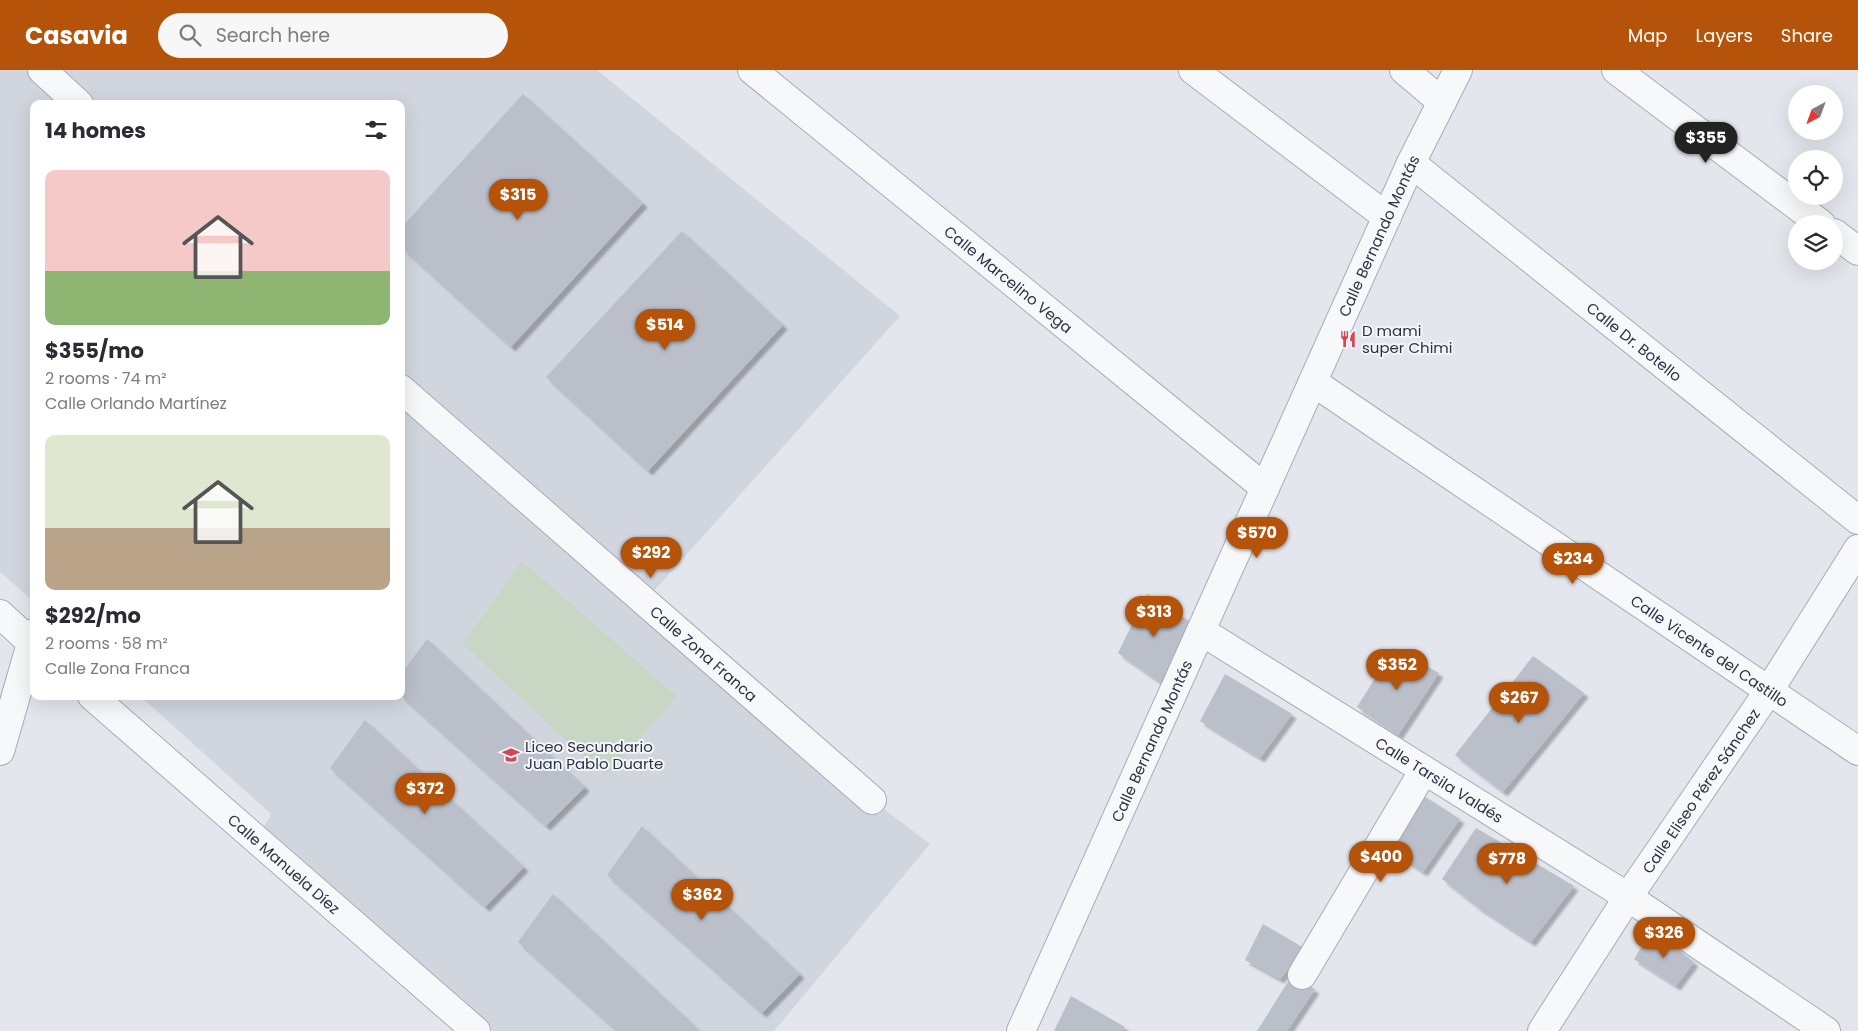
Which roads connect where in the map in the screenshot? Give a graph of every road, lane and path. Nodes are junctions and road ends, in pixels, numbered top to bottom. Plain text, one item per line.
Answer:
1 (42, 70) edge
2 (752, 70) edge
3 (1193, 70) edge
4 (1404, 70) edge
5 (1458, 70) edge
6 (1616, 70) edge
7 (75, 100) edge
8 (1442, 102) junction
9 (1411, 163) junction
10 (1809, 215) edge
11 (1387, 217) junction
12 (1843, 240) edge
13 (1858, 251) edge
14 (1313, 382) junction
15 (405, 392) edge
16 (1265, 488) junction
17 (1858, 520) edge
18 (1858, 549) edge
19 (1, 615) edge
20 (1200, 631) junction
21 (30, 638) edge
22 (30, 647) edge
23 (1768, 692) junction
24 (97, 700) edge
25 (0, 750) edge
26 (1858, 751) edge
27 (1424, 770) junction
28 (872, 800) dead end
29 (1628, 898) junction
30 (1302, 975) dead end
31 (476, 1031) edge
32 (1021, 1031) edge
33 (1542, 1031) edge
34 (1826, 1031) edge

1 - 7 street
2 - 16 street, Calle Marcelino Vega
3 - 11 street
4 - 8 street
5 - 8 street, Calle Bernando Montás
6 - 10 street
8 - 9 street, Calle Bernando Montás
9 - 11 street, Calle Bernando Montás
9 - 17 street, Calle Dr. Botello
11 - 14 street, Calle Bernando Montás
12 - 13 street
14 - 16 street, Calle Bernando Montás
14 - 23 street, Calle Vicente del Castillo
15 - 28 street, Calle Zona Franca
16 - 20 street, Calle Bernando Montás
18 - 23 street, Calle Eliseo Pérez Sánchez
19 - 21 street
20 - 27 street, Calle Tarsila Valdés
20 - 32 street, Calle Bernando Montás
22 - 25 street
23 - 26 street, Calle Vicente del Castillo
23 - 29 street, Calle Eliseo Pérez Sánchez
24 - 31 street, Calle Manuela Díez
27 - 29 street, Calle Tarsila Valdés
27 - 30 street
29 - 33 street, Calle Eliseo Pérez Sánchez
29 - 34 street, Calle Tarsila Valdés

